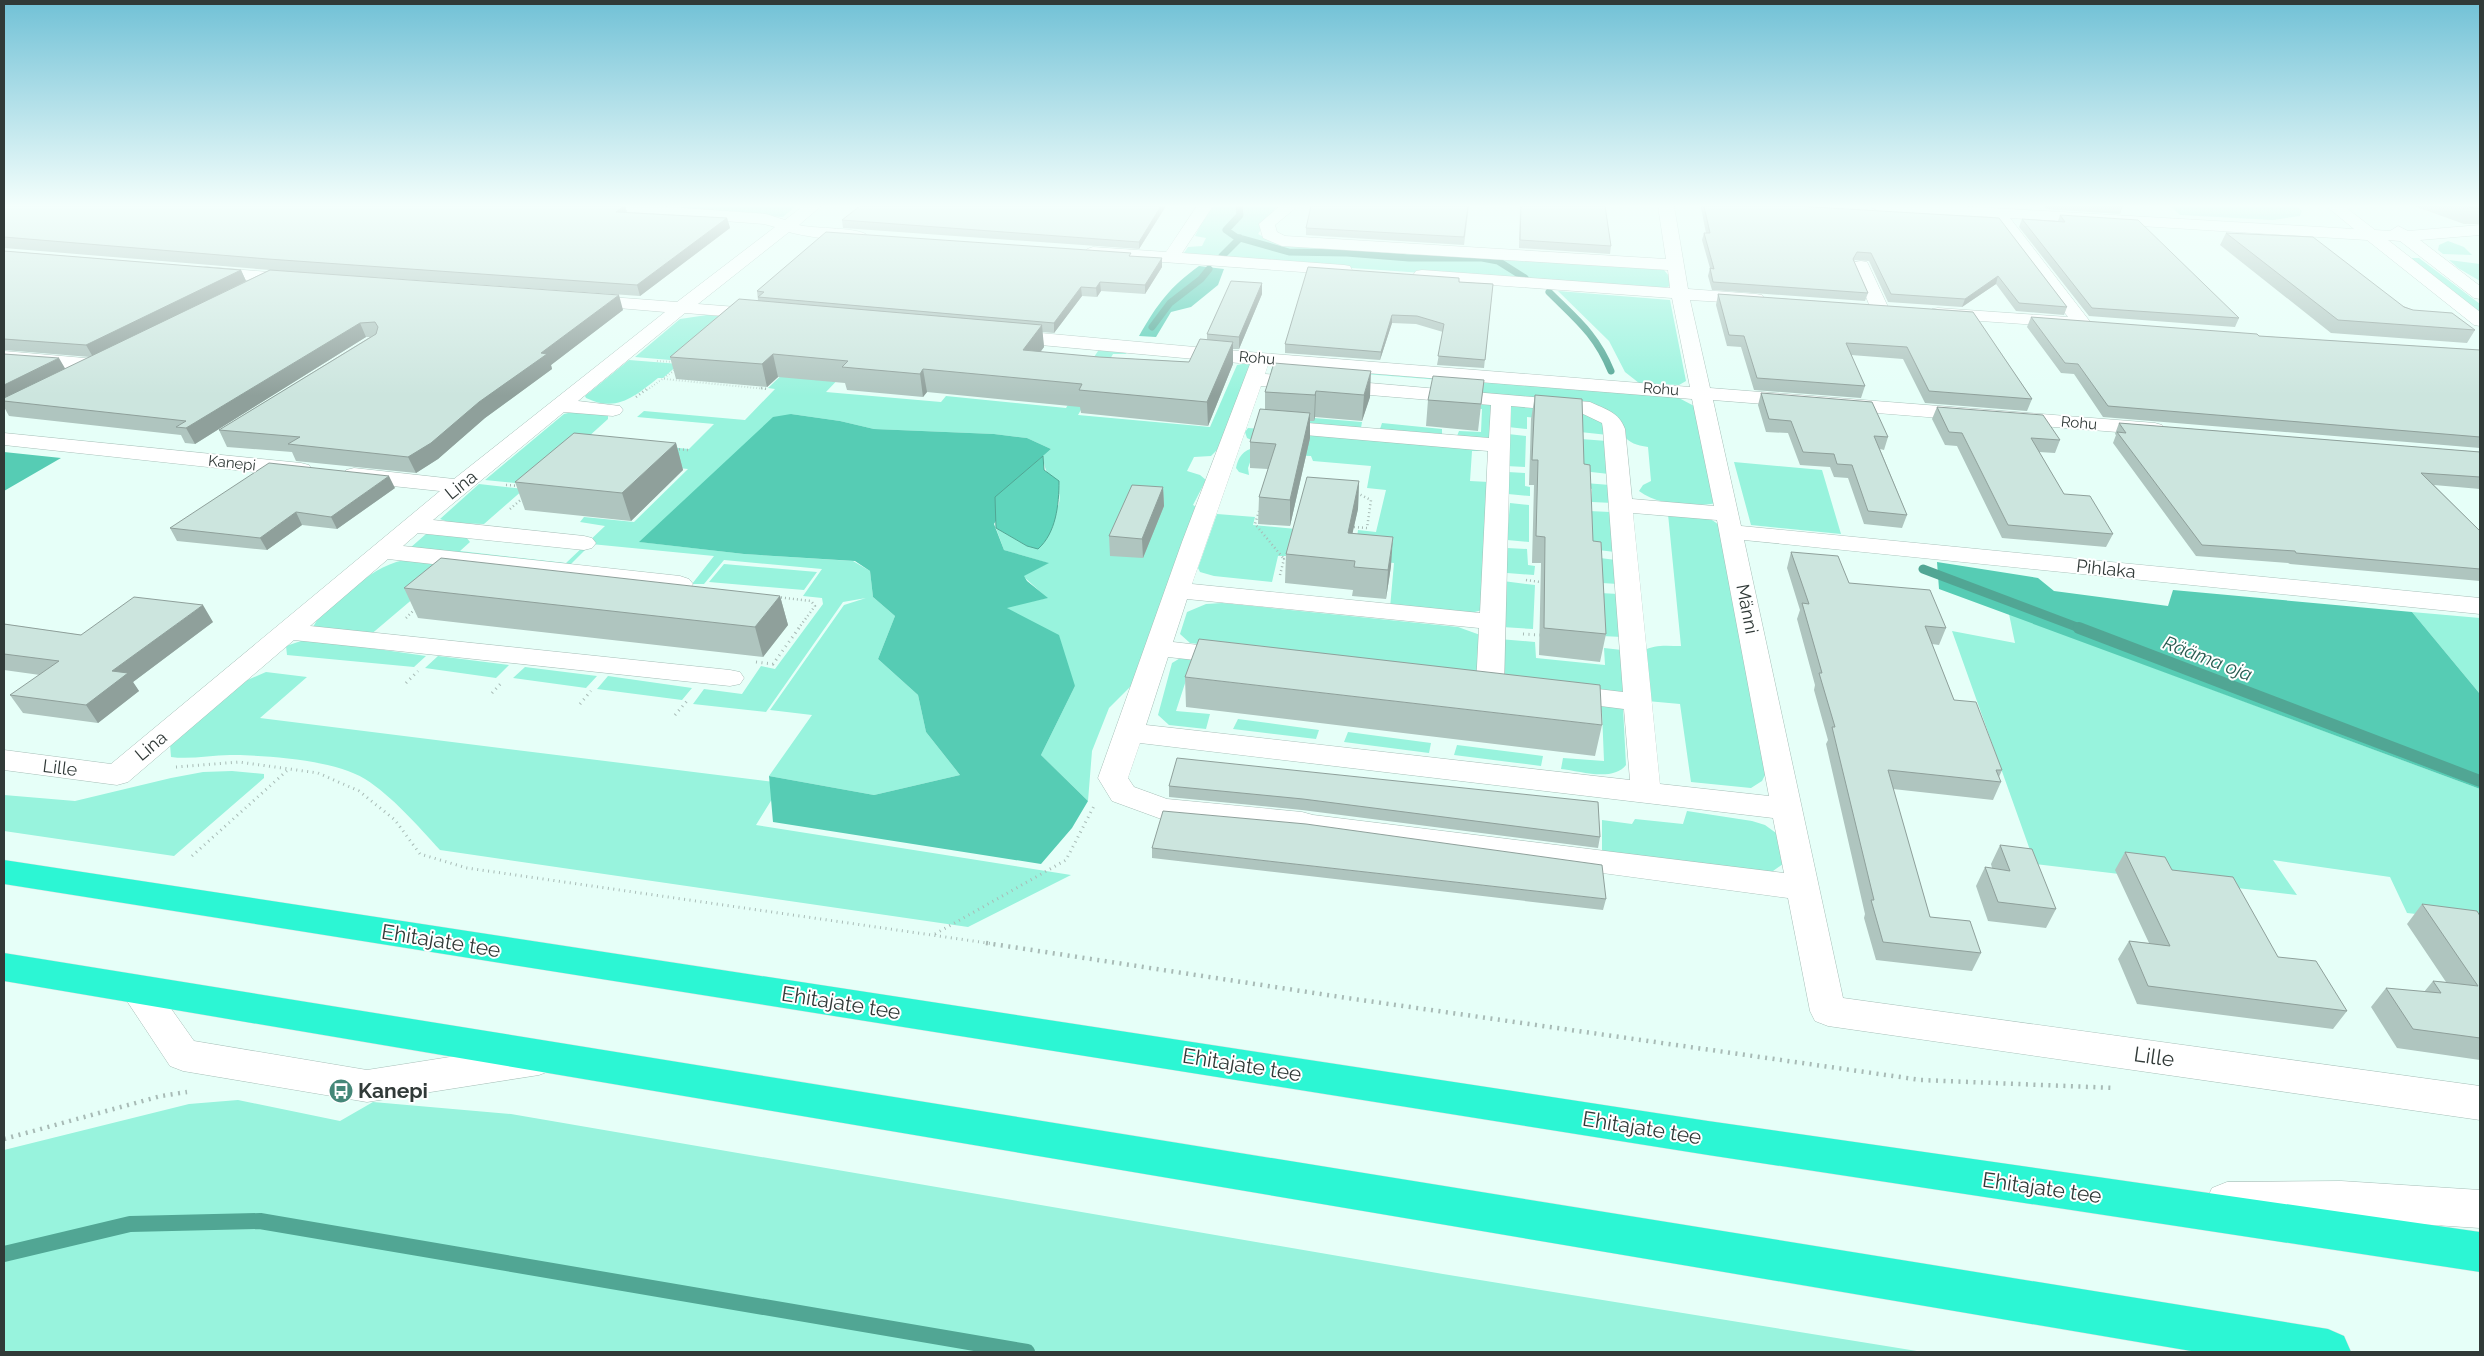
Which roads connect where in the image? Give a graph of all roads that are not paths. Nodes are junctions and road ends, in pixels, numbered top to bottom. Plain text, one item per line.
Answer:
1 (731, 269) edge
2 (1334, 269) edge
3 (1676, 269) edge
4 (1863, 269) edge
5 (2041, 269) edge
6 (2414, 269) edge
7 (2449, 269) edge
8 (193, 271) edge
9 (1357, 271) edge
10 (1406, 274) edge
11 (273, 278) junction
12 (312, 280) edge
13 (1680, 294) junction
14 (2480, 294) edge
15 (237, 295) edge
16 (565, 298) edge
17 (1775, 301) edge
18 (682, 307) junction
19 (1861, 307) edge
20 (1880, 309) junction
21 (1899, 310) edge
22 (1919, 311) edge
23 (782, 316) edge
24 (2480, 321) edge
25 (2082, 323) junction
26 (2102, 324) edge
27 (990, 334) edge
28 (114, 356) edge
29 (4, 357) edge
30 (96, 365) junction
31 (1257, 369) junction
32 (63, 382) edge
33 (1702, 392) junction
34 (1501, 399) junction
35 (560, 405) junction
36 (613, 410) dead end
37 (1237, 424) junction
38 (2175, 430) edge
39 (4, 439) edge
40 (216, 443) dead end
41 (1499, 445) junction
42 (191, 458) junction
43 (459, 486) junction
44 (1620, 505) junction
45 (1729, 523) junction
46 (413, 525) junction
47 (584, 543) dead end
48 (382, 551) junction
49 (680, 584) edge
50 (1178, 590) junction
51 (2480, 606) edge
52 (1492, 622) junction
53 (287, 632) junction
54 (1158, 648) junction
55 (1255, 659) edge
56 (730, 678) dead end
57 (1638, 702) junction
58 (1128, 732) junction
59 (4, 760) edge
60 (117, 775) joint
61 (1646, 794) junction
62 (1787, 808) junction
63 (4, 872) edge
64 (1803, 888) junction
65 (4, 967) edge
66 (137, 989) junction
67 (1828, 1011) joint
68 (551, 1058) junction
69 (2480, 1103) edge
70 (2144, 1203) junction
71 (2480, 1210) edge
72 (2480, 1252) edge
73 (2328, 1352) edge

1 - 18 street, Lina
2 - 9 street
3 - 13 street, Männi
4 - 20 street
5 - 25 street
6 - 24 street
7 - 14 street
8 - 11 street
10 - 13 street
11 - 12 street
11 - 15 street
13 - 17 street
13 - 33 street, Männi
16 - 18 street
18 - 23 street
18 - 35 street, Lina
19 - 20 street
20 - 21 street
22 - 25 street
25 - 26 street
27 - 31 street, Rohu
28 - 30 street
29 - 30 street
30 - 32 street
31 - 33 street, Rohu
31 - 34 street
31 - 37 street
33 - 38 street, Rohu
33 - 45 street, Männi
34 - 41 street
34 - 44 street
35 - 36 street
35 - 43 street, Lina
37 - 41 street
37 - 50 street
39 - 42 street, Kanepi
40 - 42 street
41 - 52 street
42 - 43 street, Kanepi
43 - 46 street, Lina
44 - 45 street, Pihlaka
44 - 57 street
45 - 51 street, Pihlaka
45 - 62 street, Männi
46 - 47 street
46 - 48 street, Lina
48 - 49 street
48 - 53 street, Lina
50 - 52 street
50 - 54 street
52 - 57 street
53 - 56 street
53 - 60 street, Lina
54 - 55 street
54 - 58 street
57 - 61 street
58 - 61 street
58 - 64 street
59 - 60 street, Lille
61 - 62 street
62 - 64 street, Männi
63 - 70 highway, Ehitajate tee
64 - 67 street, Männi
65 - 66 highway
66 - 68 highway
66 - 68 street
67 - 69 street, Lille
68 - 73 highway
70 - 71 street
70 - 72 highway, Ehitajate tee

